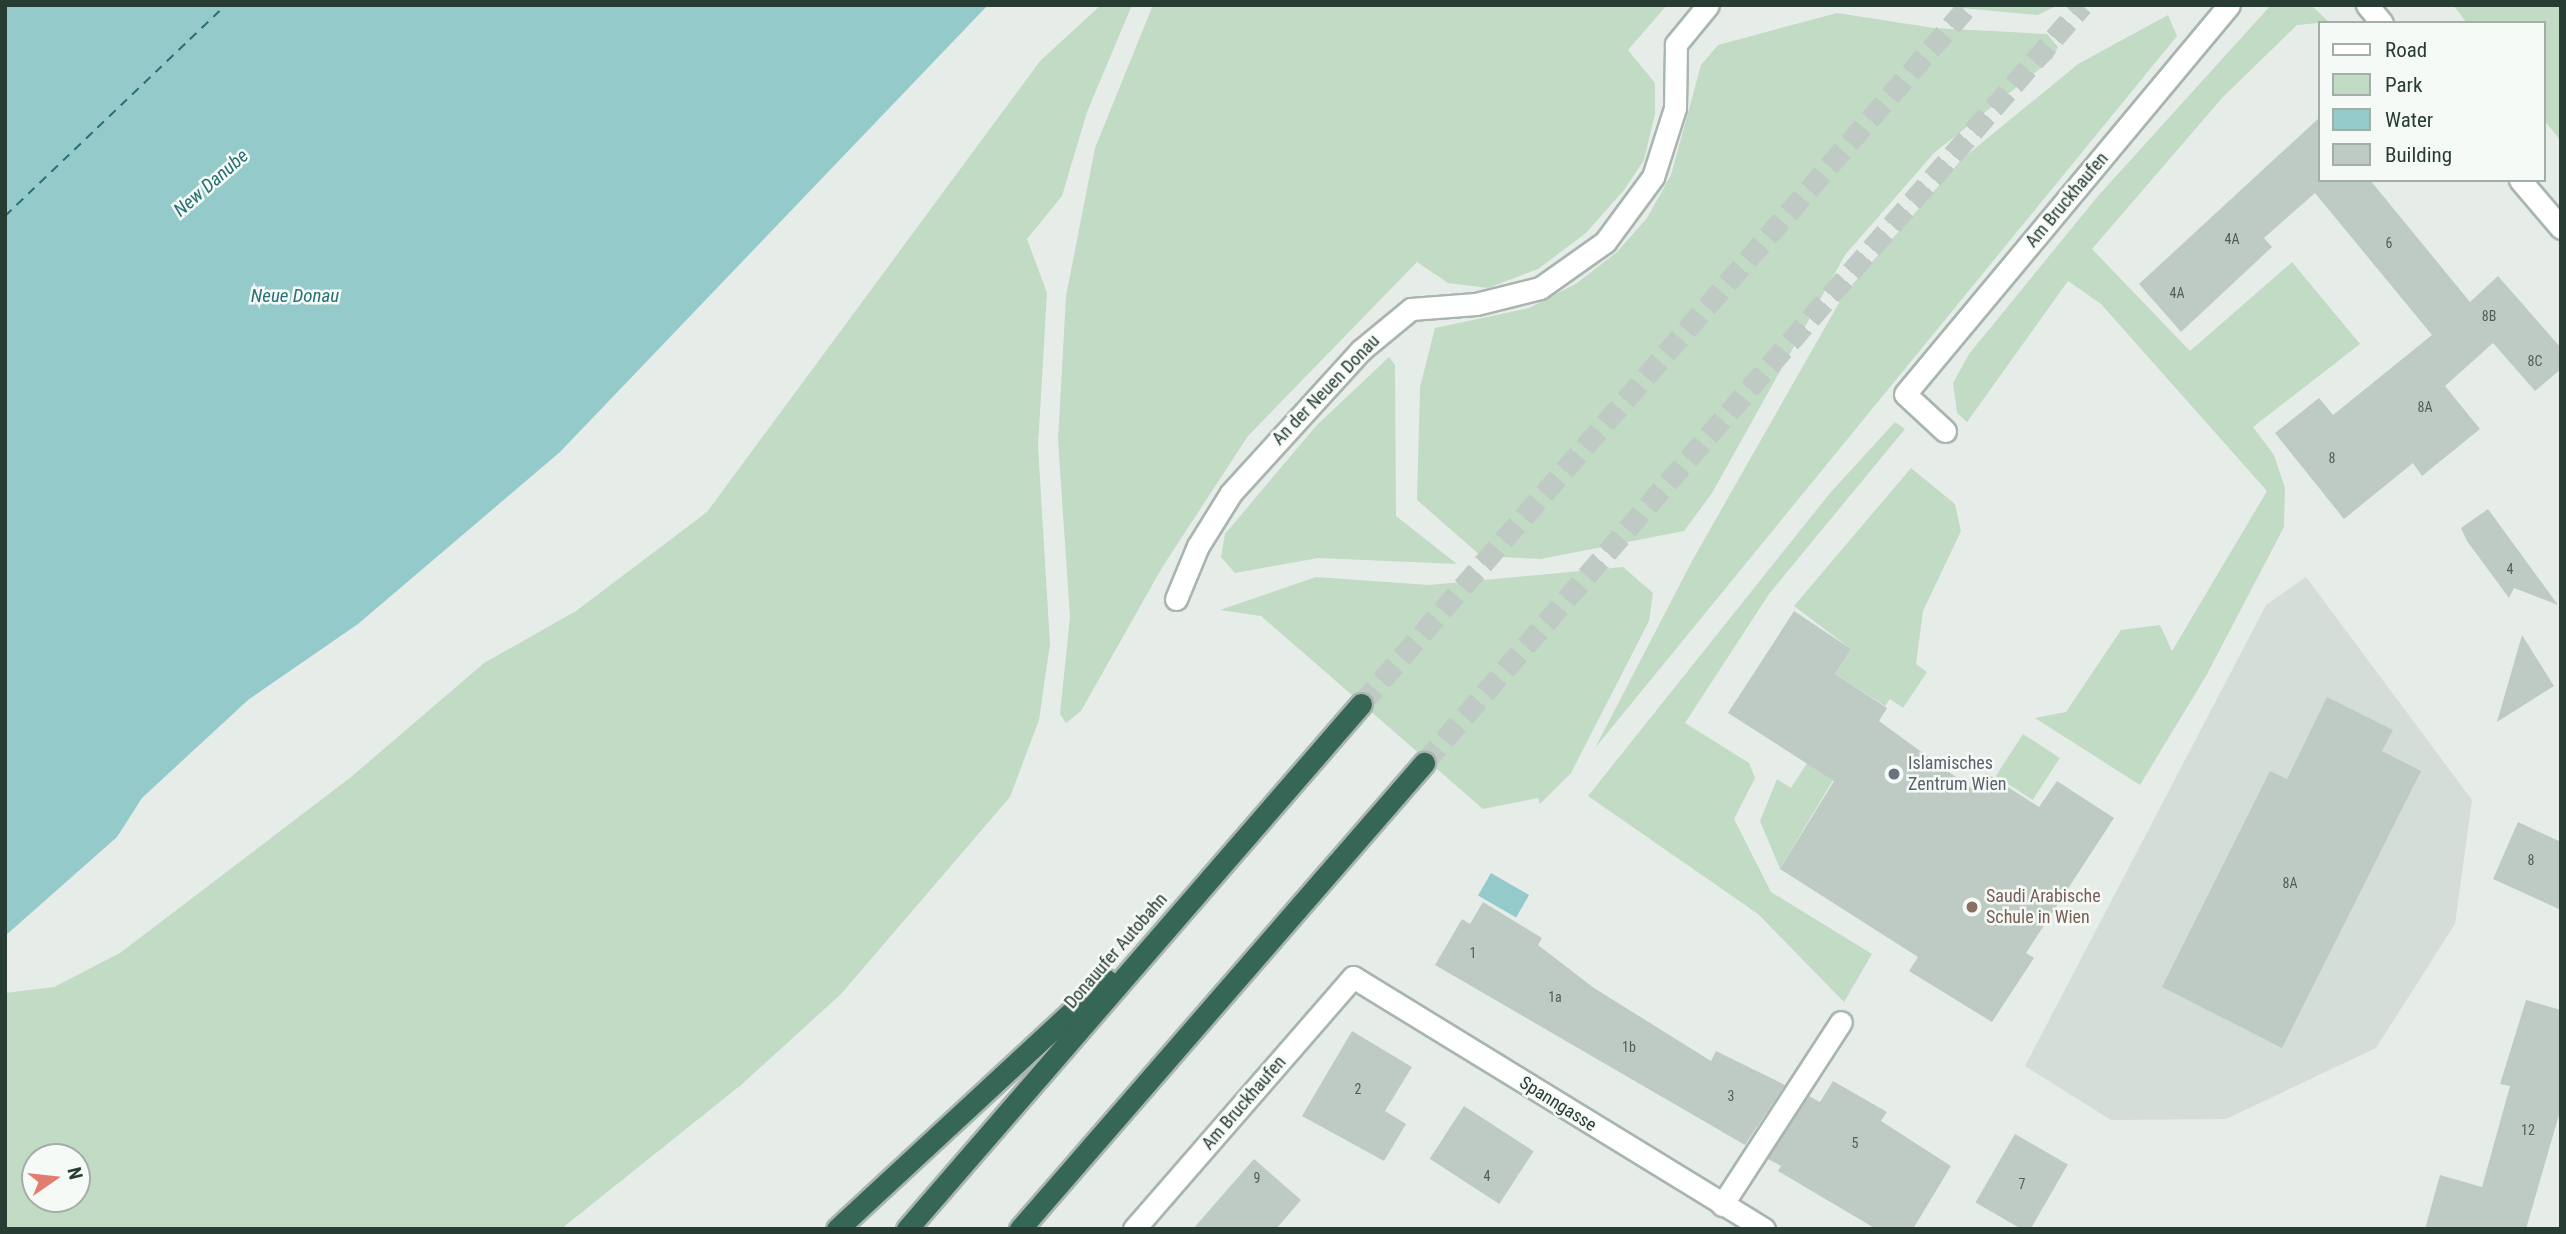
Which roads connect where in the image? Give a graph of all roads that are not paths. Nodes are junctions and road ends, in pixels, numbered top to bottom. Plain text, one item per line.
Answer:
1 (1708, 5) edge
2 (2229, 5) edge
3 (2367, 5) edge
4 (2380, 21) edge
5 (2521, 182) edge
6 (2561, 228) edge
7 (1945, 431) dead end
8 (1176, 599) dead end
9 (1361, 704) tunnel mouth
10 (1424, 763) tunnel mouth
11 (1175, 918) junction
12 (1353, 977) joint
13 (1841, 1021) dead end
14 (1722, 1205) junction
15 (837, 1229) edge
16 (907, 1229) edge
17 (1020, 1229) edge
18 (1134, 1229) edge
19 (1764, 1229) edge

1 - 8 street, An der Neuen Donau
2 - 7 street, Am Bruckhaufen
3 - 4 street
5 - 6 street
9 - 11 highway, Donauufer Autobahn
10 - 17 highway
11 - 15 highway
11 - 16 highway, Donauufer Autobahn
12 - 14 street, Spanngasse
12 - 18 street, Am Bruckhaufen
13 - 14 street
14 - 19 street, Spanngasse

